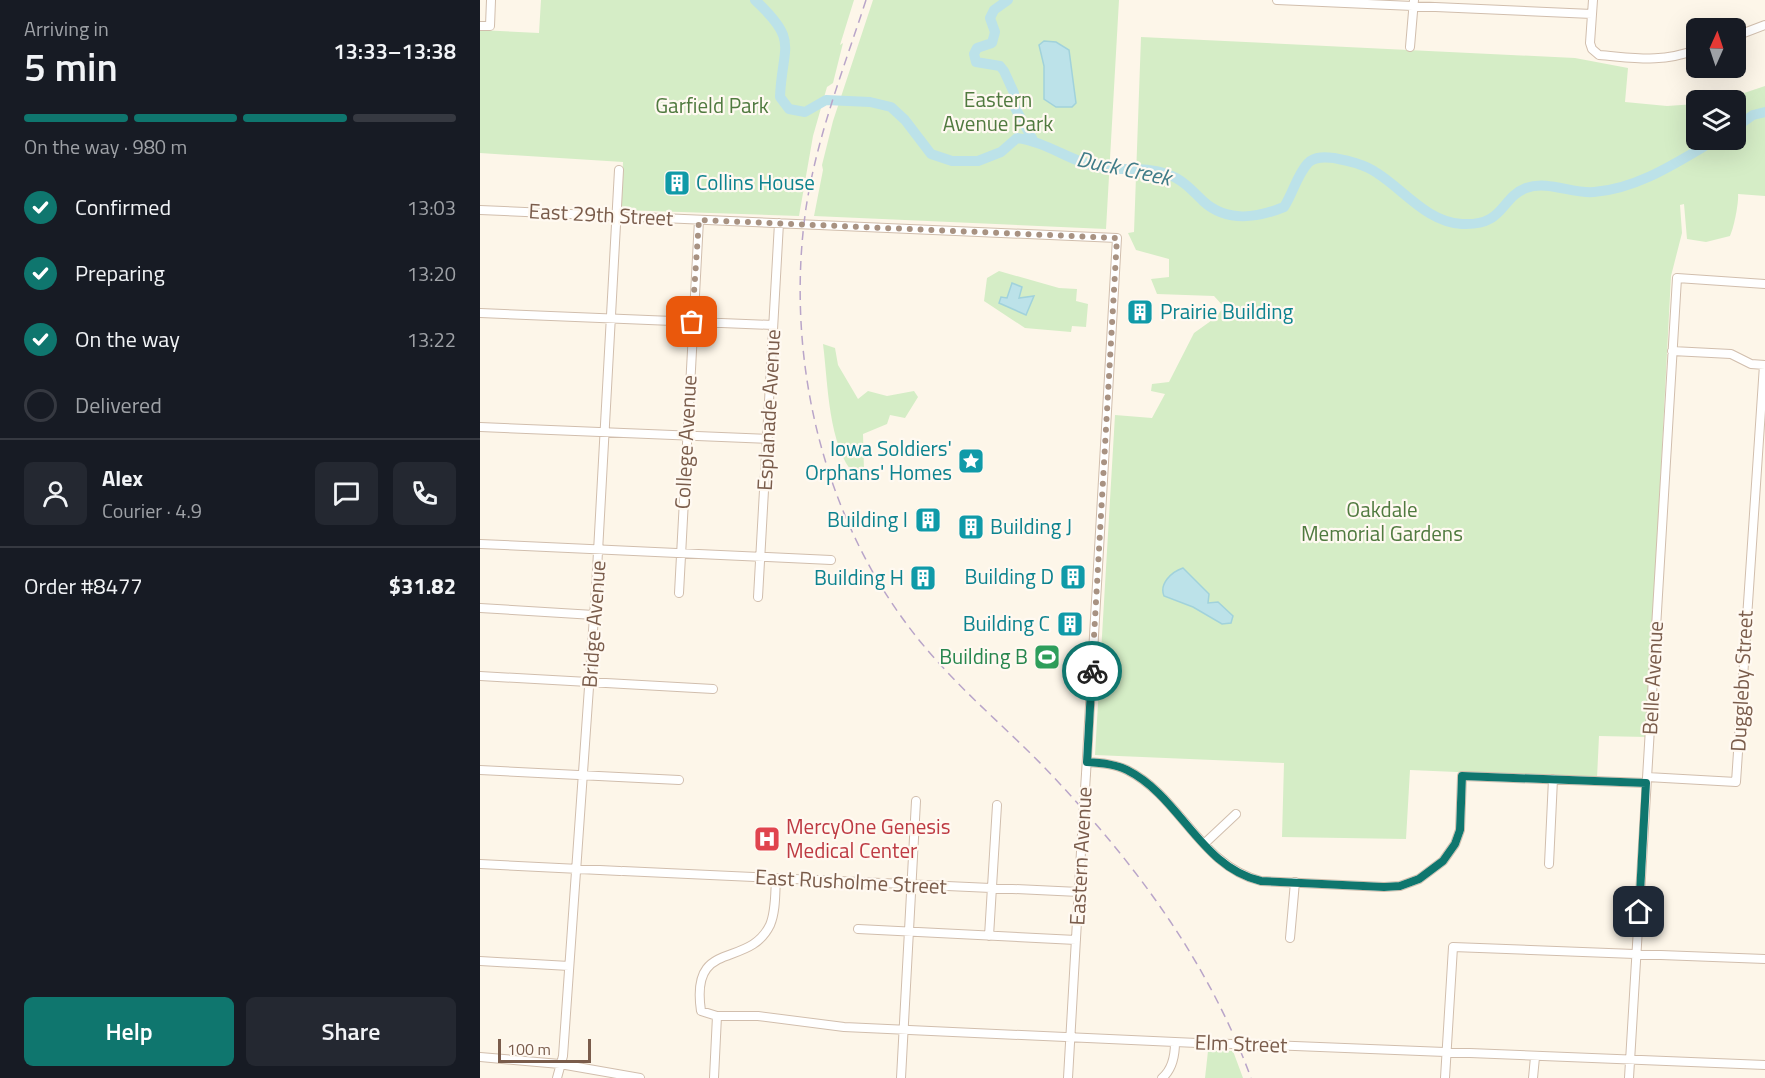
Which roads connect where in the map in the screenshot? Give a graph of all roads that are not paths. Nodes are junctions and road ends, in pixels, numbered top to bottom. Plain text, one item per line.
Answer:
1 (492, 0) edge
2 (1277, 0) edge
3 (1593, 0) edge
4 (1413, 3) edge
5 (1592, 14) junction
6 (1765, 25) edge
7 (480, 26) edge
8 (1746, 32) edge
9 (1410, 47) dead end
10 (1686, 54) edge
11 (619, 170) dead end
12 (480, 210) edge
13 (616, 216) junction
14 (699, 220) junction
15 (779, 223) junction
16 (1117, 238) joint
17 (1765, 284) edge
18 (480, 313) edge
19 (611, 319) junction
20 (692, 322) junction
21 (773, 326) junction
22 (1672, 351) junction
23 (1764, 365) edge
24 (480, 427) edge
25 (606, 431) junction
26 (686, 435) junction
27 (768, 439) junction
28 (480, 544) edge
29 (598, 549) junction
30 (681, 553) junction
31 (761, 556) junction
32 (831, 560) dead end
33 (679, 592) dead end
34 (758, 597) dead end
35 (480, 608) edge
36 (594, 615) junction
37 (480, 676) edge
38 (590, 682) junction
39 (713, 689) dead end
40 (1087, 762) junction
41 (480, 770) edge
42 (583, 774) junction
43 (679, 780) dead end
44 (1553, 780) junction
45 (1647, 780) junction
46 (916, 801) dead end
47 (997, 805) dead end
48 (1236, 814) dead end
49 (1204, 844) junction
50 (480, 864) edge
51 (1549, 864) dead end
52 (577, 869) junction
53 (776, 878) junction
54 (1295, 882) junction
55 (911, 884) junction
56 (992, 888) junction
57 (1079, 892) junction
58 (858, 929) dead end
59 (909, 932) junction
60 (989, 936) junction
61 (1290, 938) dead end
62 (1076, 940) junction
63 (1636, 954) junction
64 (1765, 959) edge
65 (480, 961) edge
66 (569, 966) junction
67 (717, 1016) junction
68 (903, 1030) junction
69 (1070, 1037) junction
70 (1175, 1042) junction
71 (1446, 1054) junction
72 (480, 1057) edge
73 (1534, 1058) junction
74 (1630, 1060) junction
75 (560, 1064) junction
76 (1765, 1065) edge
77 (557, 1078) edge
78 (640, 1078) edge
79 (714, 1078) edge
80 (901, 1078) edge
81 (1068, 1078) edge
82 (1162, 1078) edge
83 (1445, 1078) edge
84 (1533, 1078) edge
85 (1629, 1078) edge

1 - 7 street
2 - 4 street
3 - 5 street
4 - 5 street
4 - 9 street
5 - 10 street
6 - 8 street
11 - 13 street, Bridge Avenue
12 - 13 street, East 29th Street
13 - 14 street, East 29th Street
13 - 19 street, Bridge Avenue
14 - 15 street, East 29th Street
14 - 20 street, College Avenue
15 - 16 street, East 29th Street
15 - 21 street, Esplanade Avenue
16 - 40 street, Eastern Avenue
17 - 22 street, Belle Avenue
18 - 19 street
19 - 20 street
19 - 25 street, Bridge Avenue
20 - 21 street
20 - 26 street, College Avenue
21 - 27 street, Esplanade Avenue
22 - 23 street
22 - 45 street, Belle Avenue
23 - 45 street, Duggleby Street
24 - 25 street
25 - 26 street
25 - 29 street, Bridge Avenue
26 - 27 street
26 - 30 street, College Avenue
27 - 31 street, Esplanade Avenue
28 - 29 street
29 - 30 street
29 - 36 street, Bridge Avenue
30 - 31 street
30 - 33 street, College Avenue
31 - 32 street
31 - 34 street, Esplanade Avenue
35 - 36 street
36 - 38 street, Bridge Avenue
37 - 38 street
38 - 39 street
38 - 42 street, Bridge Avenue
40 - 49 street
40 - 57 street, Eastern Avenue, bridge
41 - 42 street
42 - 43 street
42 - 52 street, Bridge Avenue
44 - 45 street
44 - 51 street
44 - 54 street
45 - 63 street, Belle Avenue
46 - 55 street
47 - 56 street
48 - 49 street
49 - 54 street
50 - 52 street, East Rusholme Street
52 - 53 street, East Rusholme Street
52 - 66 street, Bridge Avenue
53 - 55 street, East Rusholme Street
53 - 67 street
54 - 61 street
55 - 56 street, East Rusholme Street
55 - 59 street
56 - 57 street, East Rusholme Street
56 - 60 street
57 - 62 street, Eastern Avenue
58 - 59 street
59 - 60 street
59 - 68 street
60 - 62 street
62 - 69 street, Eastern Avenue
63 - 64 street
63 - 71 street
63 - 74 street, Belle Avenue
65 - 66 street
66 - 75 street, Bridge Avenue
67 - 68 street, Elm Street
67 - 79 street
68 - 69 street, Elm Street
68 - 80 street
69 - 70 street, Elm Street
69 - 81 street, Eastern Avenue
70 - 71 street, Elm Street, bridge
70 - 82 street
71 - 73 street, Elm Street
71 - 83 street
72 - 75 street
73 - 74 street, Elm Street
73 - 84 street
74 - 76 street, Elm Street
74 - 85 street, Belle Avenue
75 - 77 street, Bridge Avenue
75 - 78 street

